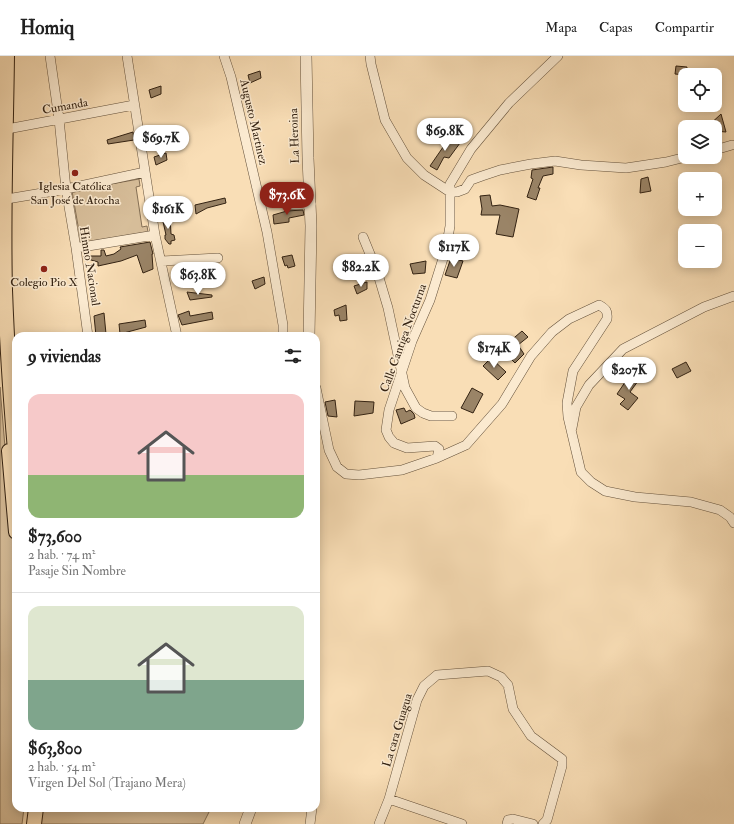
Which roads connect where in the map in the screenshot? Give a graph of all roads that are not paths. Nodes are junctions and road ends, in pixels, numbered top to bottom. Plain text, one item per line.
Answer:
1 (6, 56) edge
2 (50, 56) edge
3 (127, 56) edge
4 (224, 56) edge
5 (306, 56) edge
6 (370, 56) edge
7 (558, 56) edge
8 (134, 105) junction
9 (59, 119) junction
10 (3, 130) edge
11 (732, 145) dead end
12 (722, 148) edge
13 (678, 159) edge
14 (145, 172) junction
15 (66, 190) junction
16 (450, 192) junction
17 (2, 200) edge
18 (311, 204) junction
19 (288, 205) dead end
20 (155, 235) junction
21 (363, 237) dead end
22 (76, 248) junction
23 (218, 258) dead end
24 (162, 261) junction
25 (734, 296) edge
26 (87, 332) edge
27 (176, 332) edge
28 (283, 332) edge
29 (309, 332) edge
30 (0, 341) edge
31 (402, 376) junction
32 (9, 384) edge
33 (320, 407) edge
34 (452, 416) dead end
35 (12, 417) edge
36 (572, 429) junction
37 (12, 451) edge
38 (436, 458) junction
39 (734, 523) edge
40 (389, 799) junction
41 (29, 812) edge
42 (36, 812) edge
43 (250, 812) edge
44 (312, 812) edge
45 (28, 824) edge
46 (34, 824) edge
47 (245, 824) edge
48 (310, 824) edge
49 (379, 824) edge
50 (462, 824) edge
51 (507, 824) edge
52 (533, 824) edge
53 (543, 824) edge

1 - 10 main road
2 - 9 street, Himno Nacional
3 - 8 street
4 - 28 street, Augusto Martinez
5 - 18 street, La Heroina
6 - 16 street
7 - 16 street, Calle Cantiga Nocturna
8 - 9 street, Cumanda
8 - 14 street
9 - 10 street, Cumanda
9 - 15 street, Himno Nacional
10 - 17 main road
11 - 12 street
13 - 16 street
14 - 15 street
14 - 20 street
15 - 17 street
15 - 22 street, Himno Nacional
16 - 31 street, Calle Cantiga Nocturna
17 - 32 main road
18 - 19 street
18 - 29 street, La Heroina
20 - 22 street
20 - 24 street
21 - 31 street
22 - 26 street, Himno Nacional
23 - 24 street
24 - 27 street
25 - 36 street
30 - 32 main road
31 - 34 street
31 - 38 street, Calle Cantiga Nocturna
32 - 35 main road
32 - 37 main road
33 - 38 street
36 - 38 street
36 - 39 street
40 - 49 street, La cara Guagua
40 - 50 street
40 - 53 street, La cara Guagua
41 - 45 main road
42 - 46 main road
43 - 47 street
44 - 48 street
51 - 52 street

